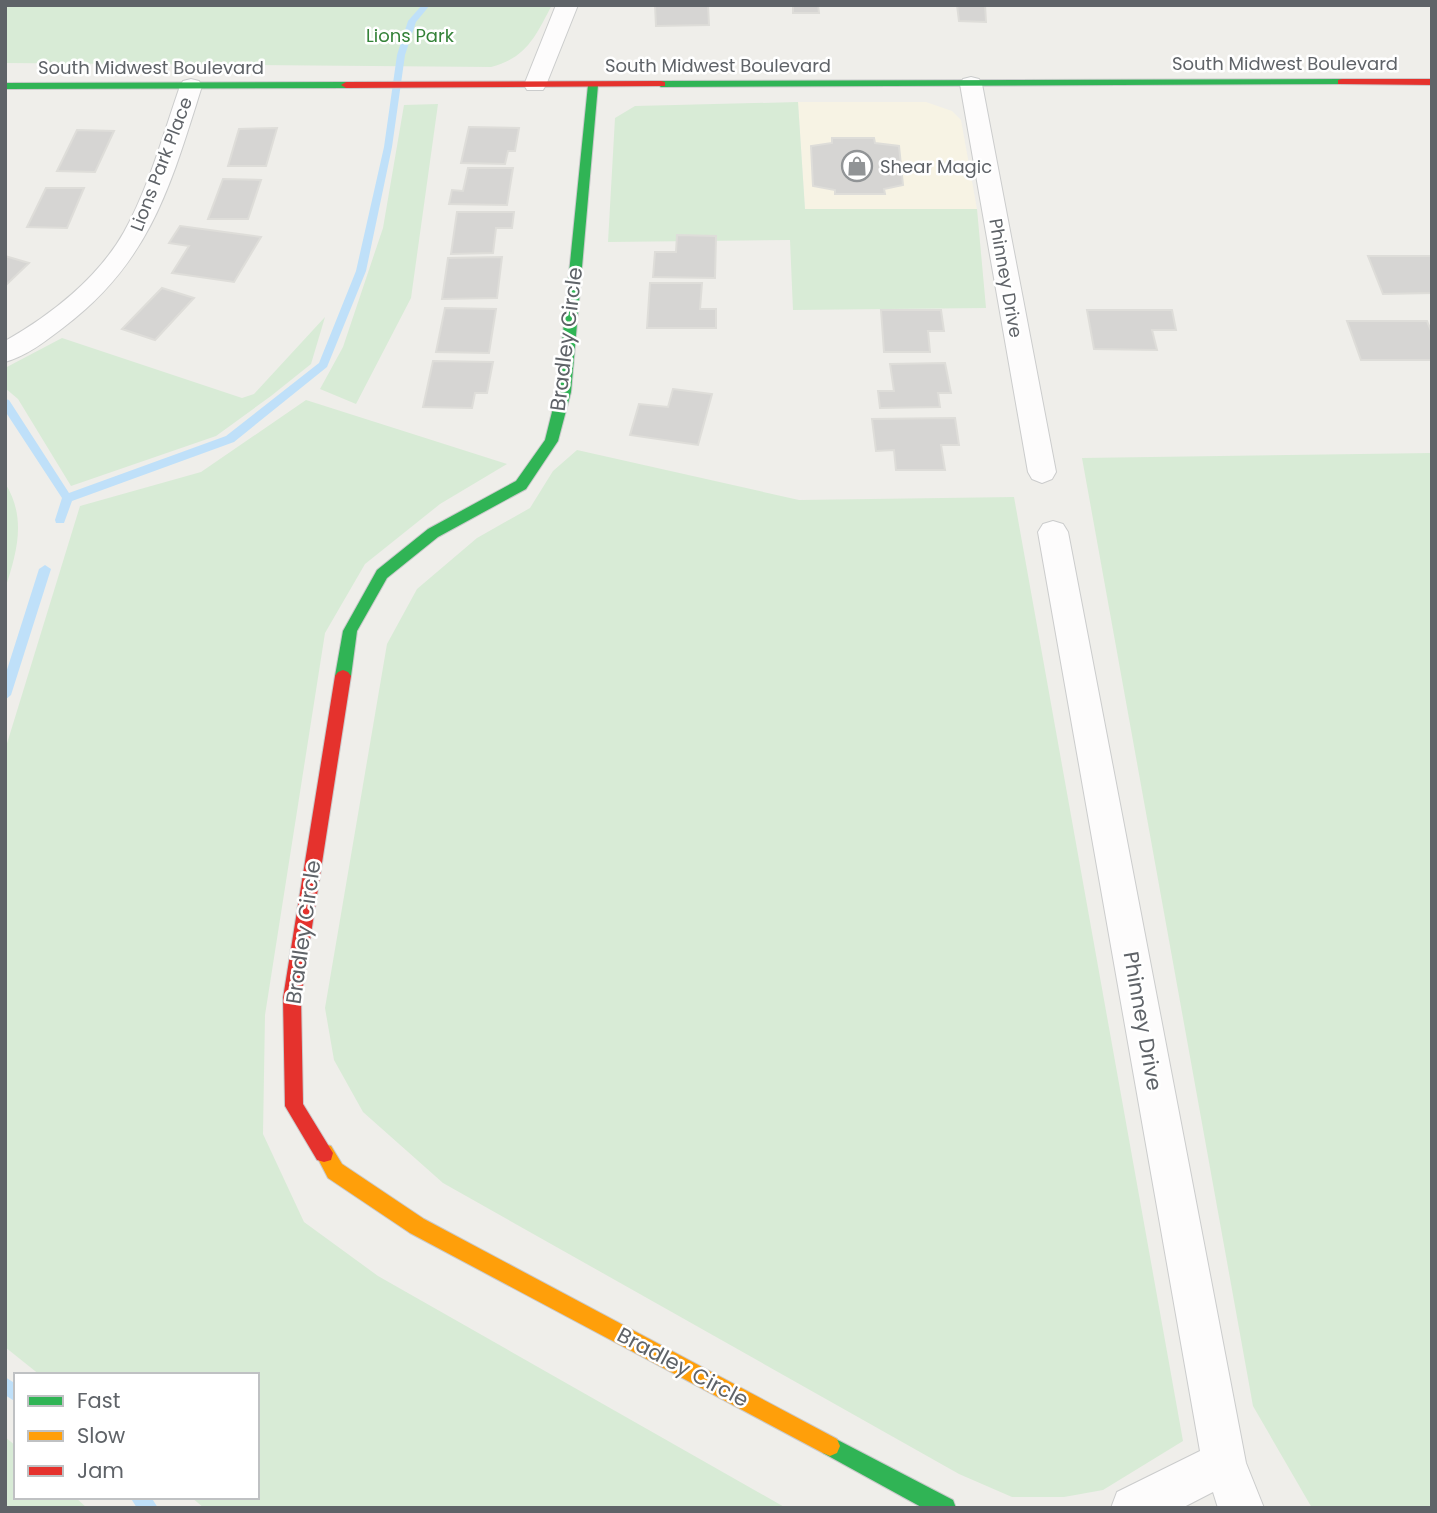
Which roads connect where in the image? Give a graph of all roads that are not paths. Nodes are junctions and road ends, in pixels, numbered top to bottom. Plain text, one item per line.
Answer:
1 (567, 5) edge
2 (1432, 82) edge
3 (971, 84) junction
4 (535, 85) junction
5 (593, 85) junction
6 (5, 86) edge
7 (191, 86) junction
8 (5, 353) edge
9 (1042, 472) dead end
10 (1053, 532) dead end
11 (1224, 1463) junction
12 (946, 1508) edge
13 (1133, 1508) edge
14 (1241, 1508) edge

1 - 4 street
2 - 3 street, South Midwest Boulevard
3 - 5 street, South Midwest Boulevard
3 - 9 street, Phinney Drive
4 - 5 street, South Midwest Boulevard
4 - 7 street, South Midwest Boulevard
5 - 12 street, Bradley Circle
6 - 7 street, South Midwest Boulevard
7 - 8 street, Lions Park Place
10 - 11 street, Phinney Drive
11 - 13 street
11 - 14 street, Phinney Drive

